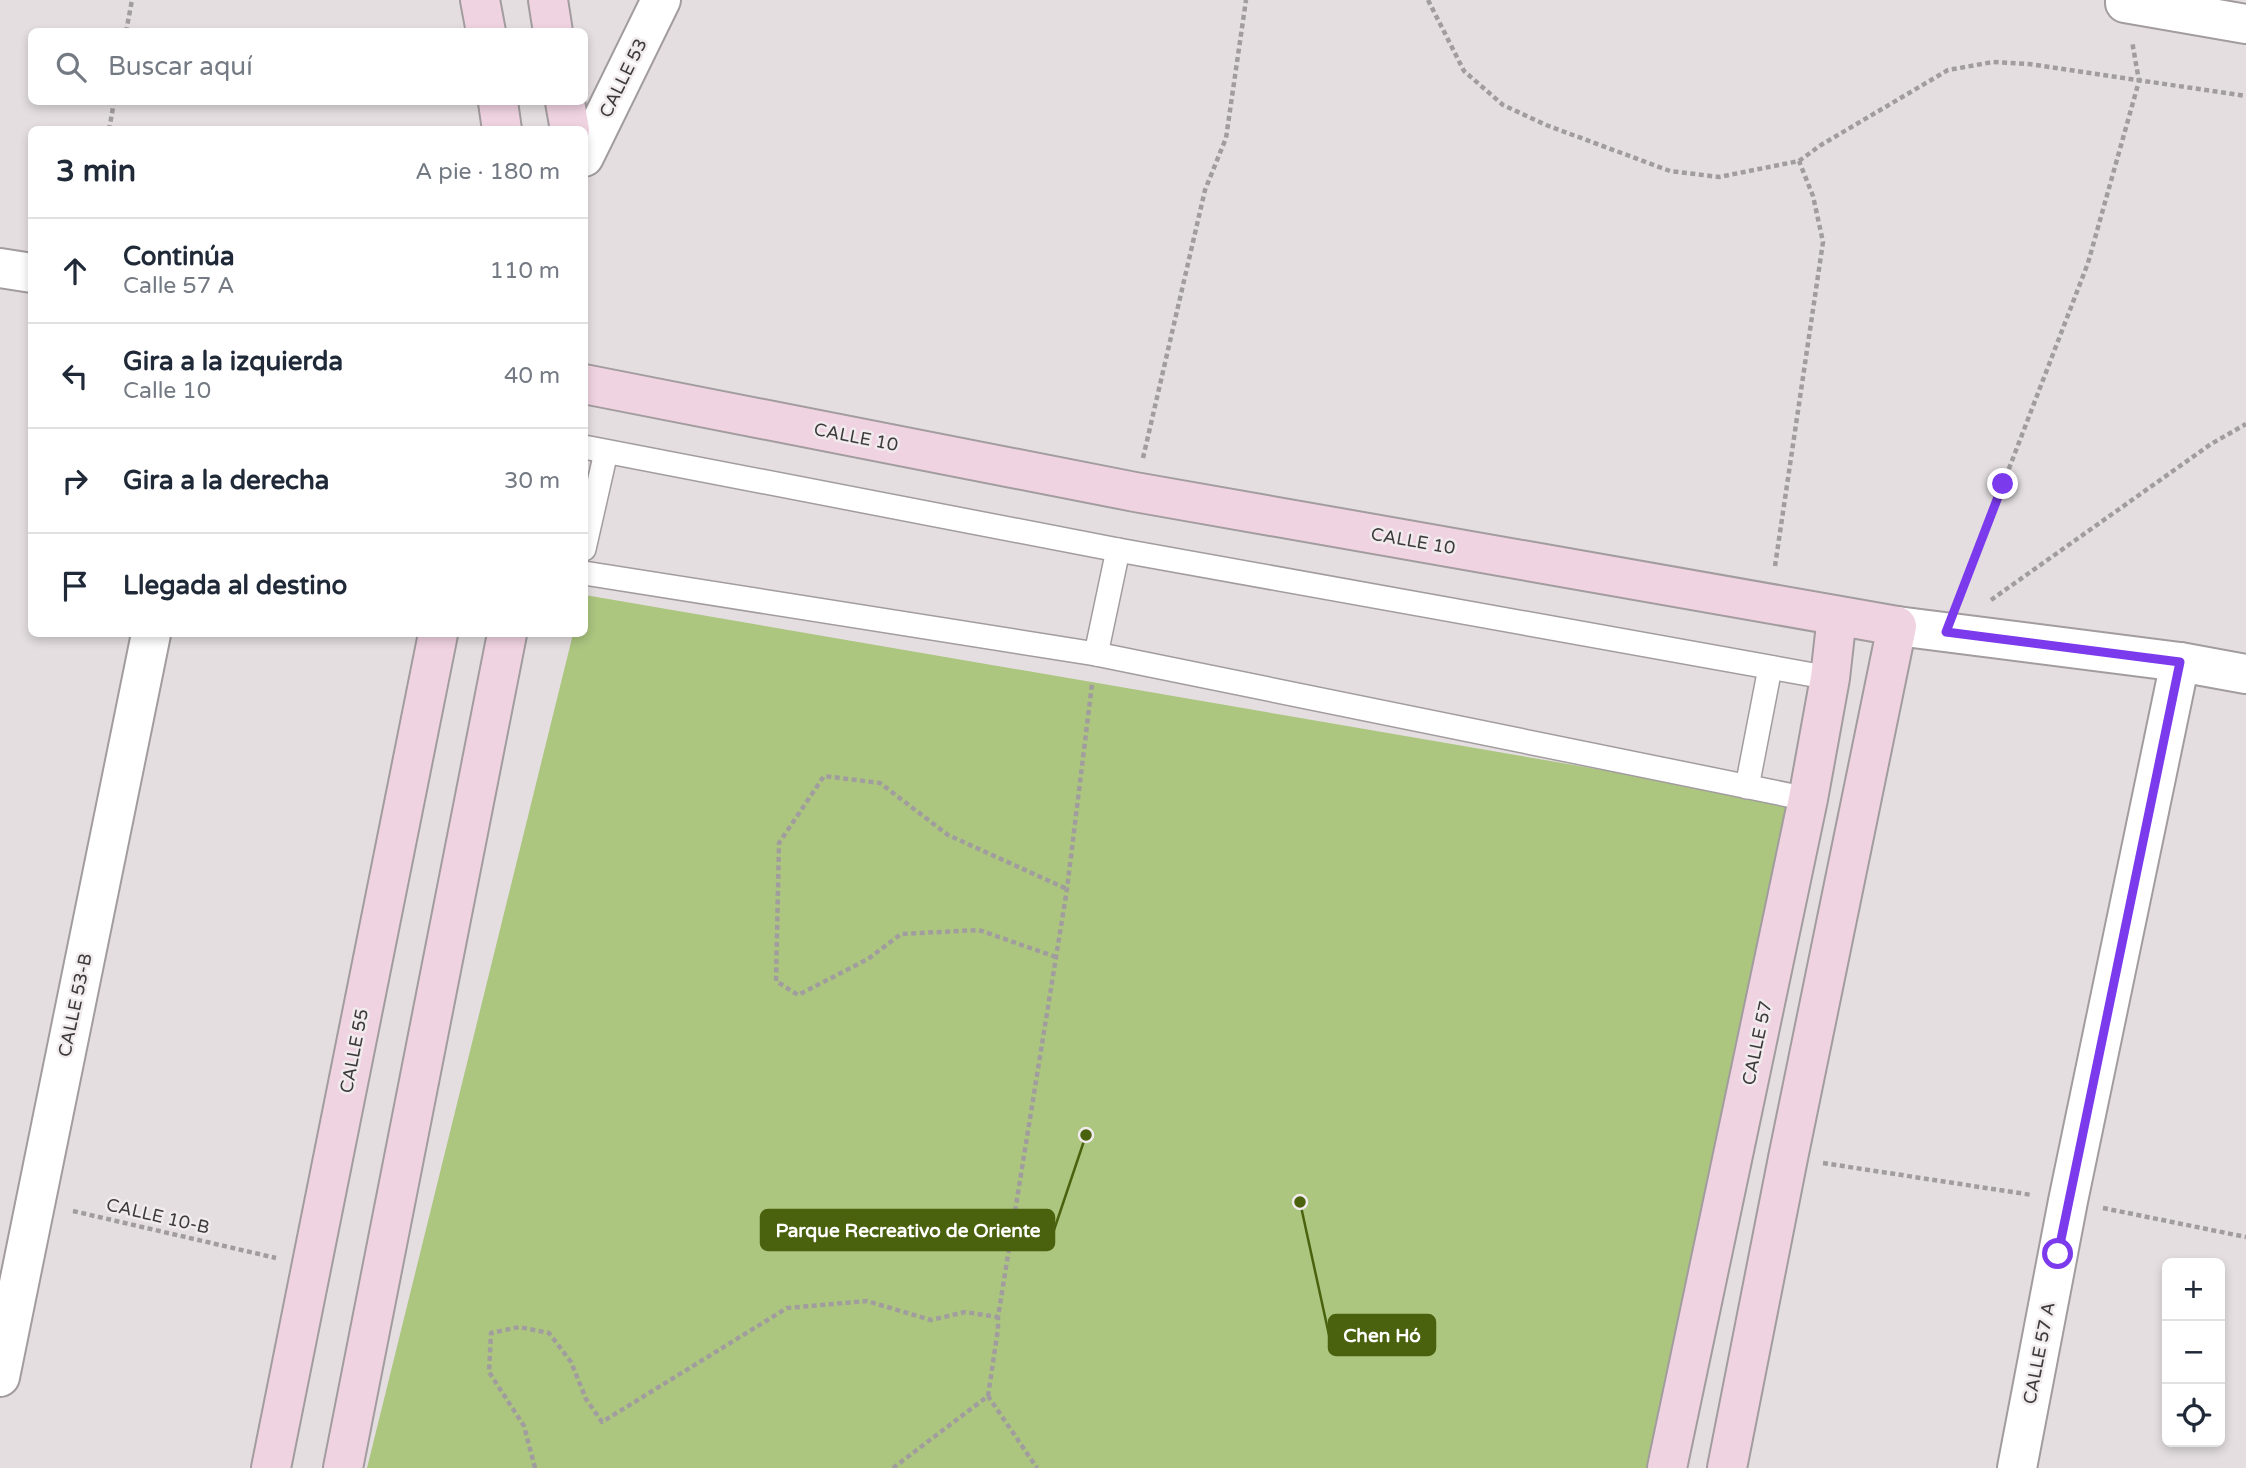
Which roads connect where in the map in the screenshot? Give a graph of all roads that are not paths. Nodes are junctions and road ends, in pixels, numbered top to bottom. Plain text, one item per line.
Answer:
1 (480, 0) edge
2 (548, 0) edge
3 (661, 0) edge
4 (2125, 1) edge
5 (2246, 24) edge
6 (485, 28) edge
7 (552, 28) edge
8 (498, 105) edge
9 (566, 105) edge
10 (501, 126) edge
11 (569, 126) edge
12 (588, 149) edge
13 (0, 268) edge
14 (28, 272) edge
15 (588, 385) edge
16 (595, 449) edge
17 (588, 513) edge
18 (1118, 550) junction
19 (588, 574) edge
20 (1837, 615) junction
21 (1897, 626) junction
22 (150, 637) edge
23 (437, 637) edge
24 (507, 637) edge
25 (1096, 654) junction
26 (2180, 662) junction
27 (1770, 668) junction
28 (2246, 674) edge
29 (1830, 678) junction
30 (1747, 787) junction
31 (1808, 799) junction
32 (0, 1377) edge
33 (271, 1468) edge
34 (343, 1468) edge
35 (1667, 1468) edge
36 (1727, 1468) edge
37 (2017, 1468) edge

1 - 6 street
2 - 7 street
3 - 12 street, CALLE 53
4 - 5 street
8 - 10 street
9 - 11 street
13 - 14 street
15 - 20 street, CALLE 10
16 - 17 lane
16 - 18 lane
18 - 25 lane
18 - 27 lane
19 - 25 lane
20 - 21 street, CALLE 10
20 - 29 street, CALLE 57
21 - 26 street, CALLE 10
21 - 36 street
22 - 32 street, CALLE 53-B
23 - 33 street, CALLE 55
24 - 34 street
25 - 30 lane
26 - 28 street, CALLE 10
26 - 37 street, CALLE 57 A
27 - 29 lane
27 - 30 lane
29 - 31 street, CALLE 57
30 - 31 lane
31 - 35 street, CALLE 57

